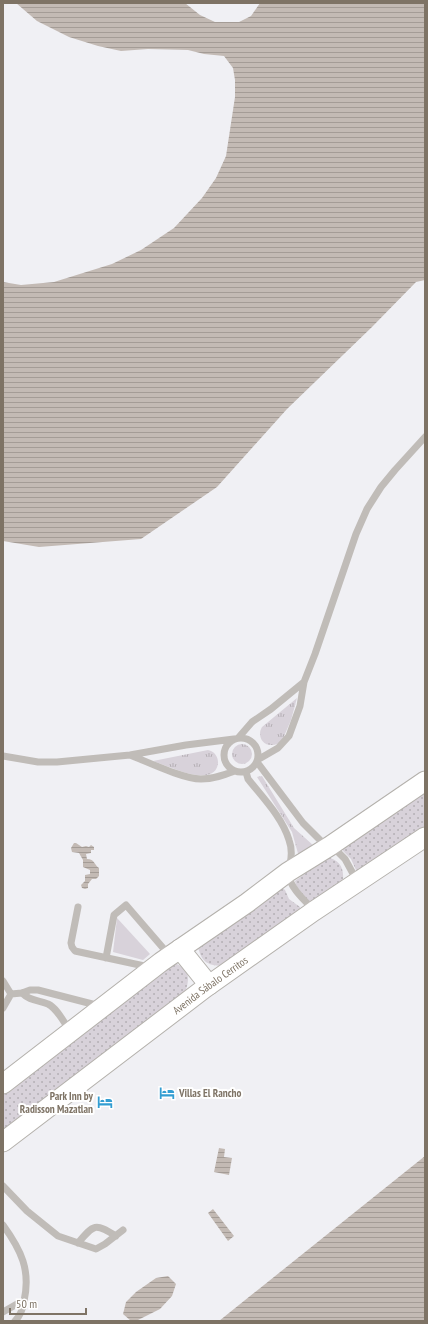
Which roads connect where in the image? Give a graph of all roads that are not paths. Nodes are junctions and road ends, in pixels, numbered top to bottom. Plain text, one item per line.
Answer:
1 (425, 437) edge
2 (304, 682) junction
3 (237, 738) junction
4 (130, 755) junction
5 (3, 756) edge
6 (258, 761) junction
7 (234, 771) junction
8 (246, 772) junction
9 (425, 781) edge
10 (425, 837) edge
11 (330, 846) junction
12 (288, 872) junction
13 (358, 881) junction
14 (78, 907) dead end
15 (314, 911) junction
16 (175, 952) junction
17 (106, 958) junction
18 (153, 968) junction
19 (3, 981) edge
20 (209, 985) junction
21 (22, 993) junction
22 (11, 994) junction
23 (54, 994) junction
24 (49, 1004) junction
25 (104, 1007) junction
26 (3, 1008) edge
27 (70, 1031) junction
28 (3, 1084) edge
29 (3, 1142) edge
30 (3, 1186) edge
31 (3, 1225) edge
32 (123, 1230) dead end
33 (116, 1236) junction
34 (78, 1243) junction
35 (23, 1305) junction
36 (3, 1312) edge
37 (15, 1321) edge

1 - 2 street
2 - 3 street
2 - 6 street
3 - 4 street
3 - 6 street
3 - 7 street
4 - 5 street
4 - 7 street
6 - 8 street
6 - 11 street
7 - 8 street
8 - 12 street
9 - 11 main road
10 - 13 main road, Avenida Sábalo Cerritos
11 - 12 main road
11 - 13 street
12 - 15 street
12 - 16 main road
13 - 15 main road, Avenida Sábalo Cerritos
14 - 17 street
15 - 20 main road, Avenida Sábalo Cerritos
16 - 17 street
16 - 18 main road
16 - 20 main road
17 - 18 street
18 - 25 main road
19 - 22 street
20 - 29 main road, Avenida Sábalo Cerritos
21 - 22 street
21 - 23 street
21 - 24 street
22 - 26 street
23 - 24 street
23 - 25 street
24 - 27 street
25 - 27 main road
27 - 28 main road
30 - 34 street
31 - 35 street
32 - 33 street
33 - 34 street
33 - 34 street
35 - 36 street
35 - 37 street

